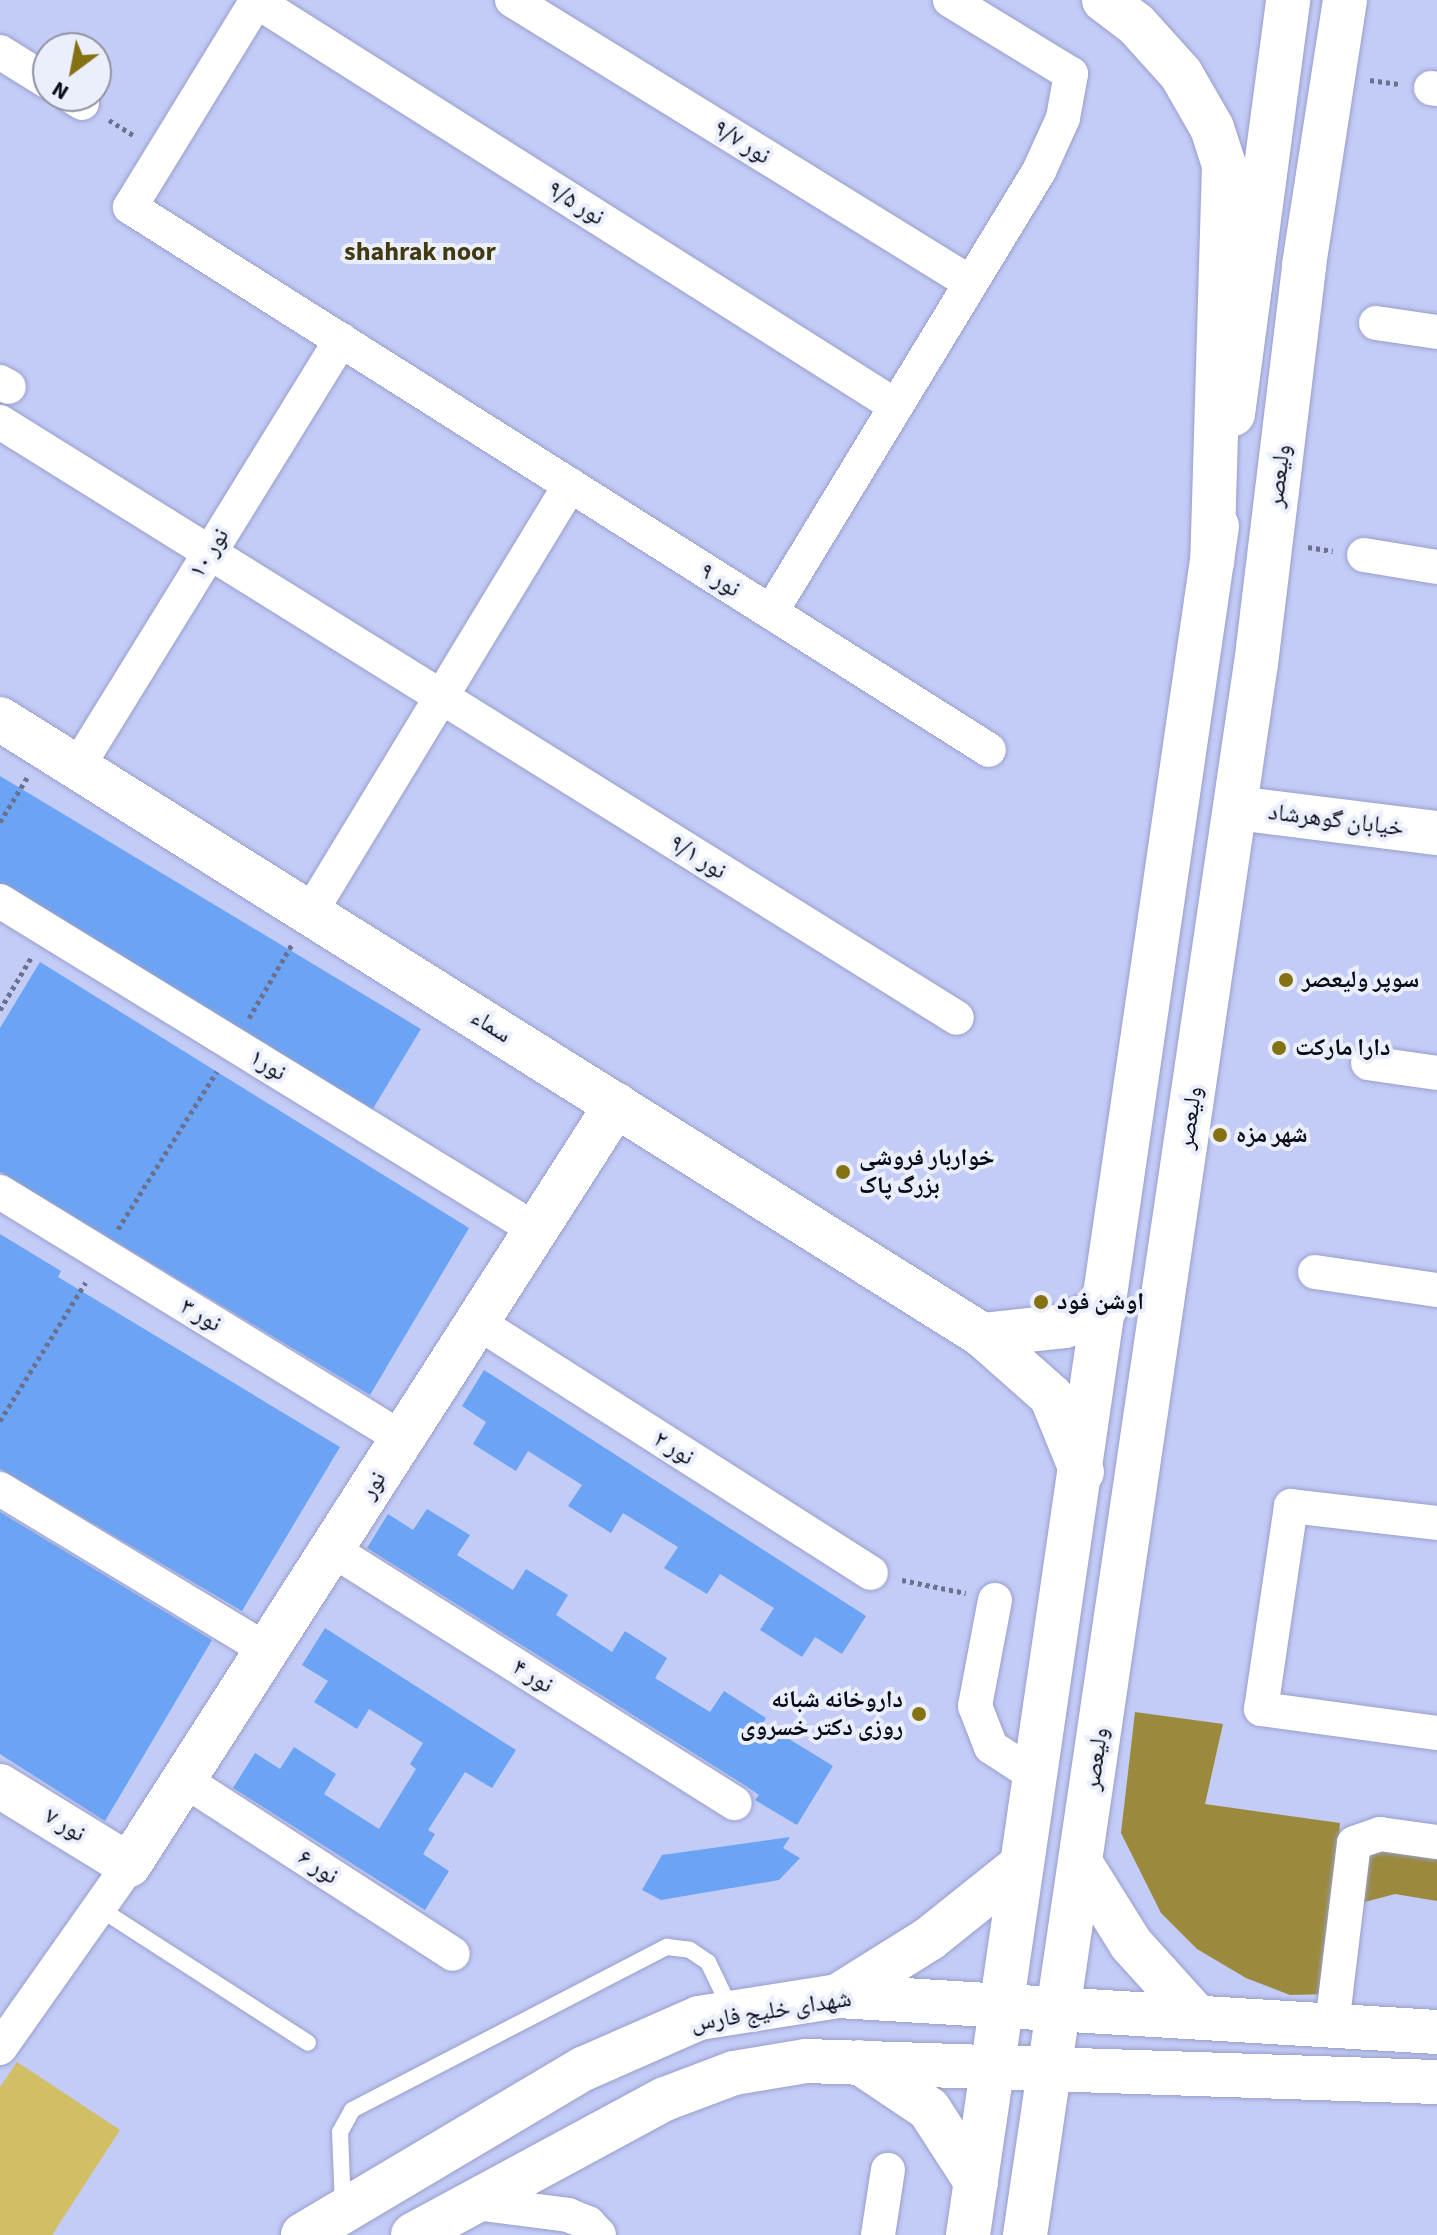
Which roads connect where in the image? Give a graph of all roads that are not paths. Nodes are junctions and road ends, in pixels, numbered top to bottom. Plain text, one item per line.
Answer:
1 (256, 0) edge
2 (512, 0) edge
3 (950, 0) edge
4 (1104, 0) edge
5 (1288, 0) edge
6 (1345, 0) edge
7 (0, 52) edge
8 (32, 72) edge
9 (971, 283) junction
10 (1376, 323) dead end
11 (1437, 332) edge
12 (341, 340) junction
13 (896, 406) junction
14 (0, 422) edge
15 (570, 485) junction
16 (209, 553) junction
17 (1364, 555) road end
18 (1212, 562) junction
19 (1437, 567) edge
20 (771, 612) junction
21 (440, 696) junction
22 (0, 719) edge
23 (989, 750) dead end
24 (62, 756) junction
25 (1236, 808) junction
26 (1437, 833) edge
27 (0, 901) edge
28 (310, 913) junction
29 (957, 1018) dead end
30 (1368, 1063) dead end
31 (1437, 1073) edge
32 (616, 1105) junction
33 (0, 1192) edge
34 (536, 1230) junction
35 (1315, 1272) dead end
36 (1437, 1290) edge
37 (1106, 1307) junction
38 (477, 1322) junction
39 (982, 1335) junction
40 (402, 1438) junction
41 (1083, 1475) junction
42 (0, 1489) edge
43 (1437, 1523) edge
44 (331, 1549) junction
45 (871, 1573) road end
46 (995, 1600) road end
47 (267, 1650) junction
48 (1437, 1733) edge
49 (1034, 1775) junction
50 (184, 1780) junction
51 (0, 1786) edge
52 (735, 1803) dead end
53 (1437, 1842) edge
54 (1081, 1864) junction
55 (129, 1865) junction
56 (1019, 1867) junction
57 (102, 1910) junction
58 (453, 1954) dead end
59 (838, 1996) junction
60 (999, 2003) junction
61 (1060, 2007) junction
62 (732, 2013) junction
63 (1196, 2016) junction
64 (1332, 2025) junction
65 (1437, 2032) edge
66 (308, 2043) dead end
67 (0, 2048) edge
68 (853, 2059) junction
69 (990, 2068) junction
70 (1049, 2071) junction
71 (1437, 2082) edge
72 (888, 2170) dead end
73 (976, 2182) junction
74 (467, 2202) junction
75 (343, 2211) junction
76 (303, 2235) edge
77 (413, 2235) edge
78 (599, 2235) edge
79 (878, 2235) edge
80 (968, 2235) edge
81 (1025, 2235) edge

1 - 12 street, نور ۹
1 - 13 street, نور ۹/۵
2 - 9 street, نور ۹/۷
3 - 9 street
4 - 18 main road
5 - 18 main road
6 - 25 main road, ولیعصر
7 - 8 street
9 - 13 street
10 - 11 street
12 - 15 street, نور ۹
12 - 16 street, نور ۱۰
13 - 20 street
14 - 16 street, نور ۹/۱
15 - 20 street, نور ۹
15 - 21 street
16 - 21 street, نور ۹/۱
16 - 24 street, نور ۱۰
17 - 19 street
18 - 37 main road
20 - 23 street, نور ۹
21 - 28 street
21 - 29 street, نور ۹/۱
22 - 24 main road, سماء
24 - 28 main road, سماء
25 - 26 main road, خیابان گوهرشاد
25 - 54 main road, ولیعصر
27 - 34 street, نور۱
28 - 32 main road, سماء
30 - 31 street
32 - 34 main road, نور
32 - 39 main road, سماء
33 - 40 street, نور ۳
34 - 38 main road, نور
35 - 36 street
37 - 39 main road
37 - 41 main road
38 - 40 main road, نور
38 - 45 street, نور ۲
39 - 41 main road, سماء
40 - 44 main road, نور
41 - 49 main road
42 - 47 street
43 - 48 street
44 - 47 main road, نور
44 - 52 street, نور ۴
46 - 49 street
47 - 50 main road, نور
49 - 56 main road
50 - 55 main road, نور
50 - 58 street, نور ۶
51 - 55 main road, نور ۷
53 - 64 street
54 - 61 main road, ولیعصر
54 - 63 main road
55 - 57 street
56 - 59 main road
56 - 60 main road
57 - 66 lane
57 - 67 street
59 - 60 main road, شهدای خلیج فارس
59 - 62 main road, شهدای خلیج فارس
60 - 61 main road, شهدای خلیج فارس
60 - 69 main road
61 - 63 main road, شهدای خلیج فارس
61 - 70 main road, ولیعصر
62 - 75 main road, شهدای خلیج فارس
62 - 75 lane
63 - 64 main road, شهدای خلیج فارس
64 - 65 main road, شهدای خلیج فارس
68 - 69 main road
68 - 73 main road
68 - 74 main road
69 - 70 main road
69 - 73 main road
70 - 71 main road
70 - 81 main road, ولیعصر
72 - 79 street
73 - 80 main road
74 - 77 main road
74 - 78 street
75 - 76 main road, شهدای خلیج فارس

